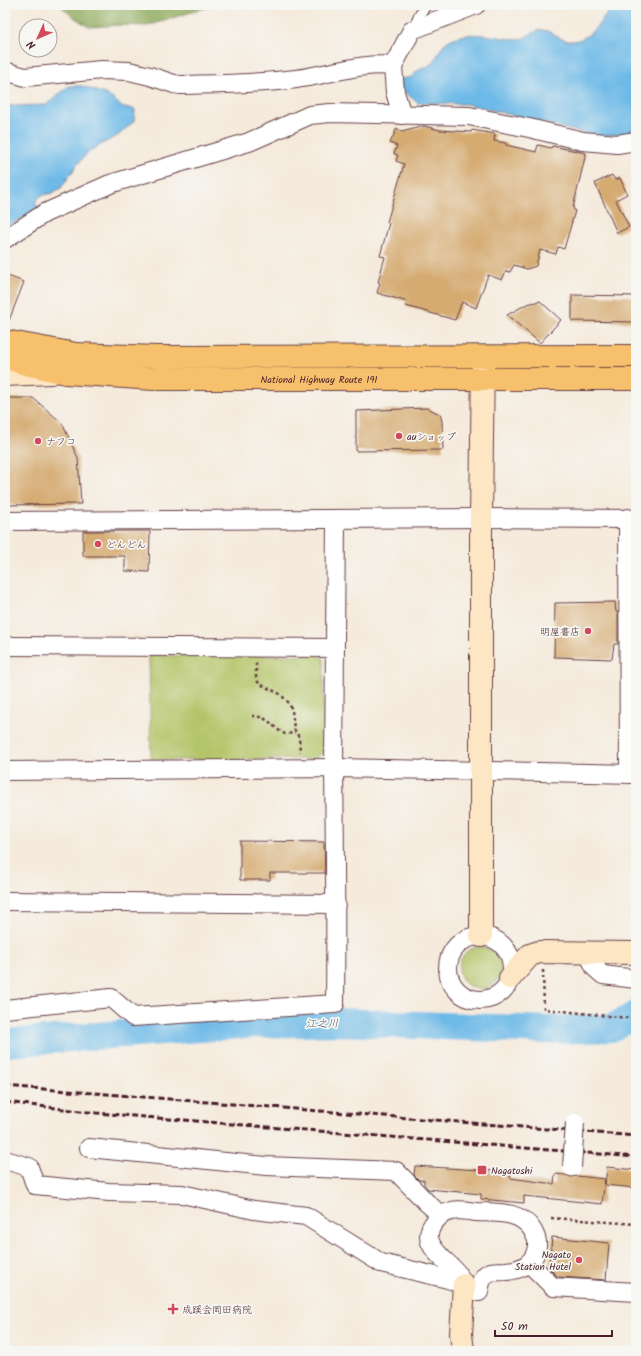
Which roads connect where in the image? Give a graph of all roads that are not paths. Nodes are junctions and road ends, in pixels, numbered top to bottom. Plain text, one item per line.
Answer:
1 (427, 5) edge
2 (476, 5) edge
3 (412, 30) junction
4 (393, 66) junction
5 (5, 71) edge
6 (402, 115) junction
7 (636, 140) edge
8 (5, 239) edge
9 (5, 341) edge
10 (482, 356) junction
11 (636, 356) edge
12 (5, 358) edge
13 (66, 373) junction
14 (5, 375) edge
15 (482, 379) junction
16 (636, 379) edge
17 (481, 518) junction
18 (632, 518) edge
19 (336, 519) junction
20 (5, 521) edge
21 (5, 646) edge
22 (335, 648) junction
23 (334, 768) junction
24 (5, 771) edge
25 (481, 772) junction
26 (633, 774) edge
27 (5, 900) edge
28 (336, 904) junction
29 (482, 936) junction
30 (588, 953) junction
31 (636, 953) edge
32 (510, 978) junction
33 (636, 979) edge
34 (5, 1009) edge
35 (575, 1123) dead end
36 (89, 1148) dead end
37 (5, 1160) edge
38 (572, 1167) dead end
39 (441, 1215) junction
40 (529, 1264) junction
41 (471, 1288) junction
42 (636, 1292) edge
43 (463, 1351) edge
44 (470, 1351) edge

1 - 3 lane
2 - 3 street
3 - 4 street
4 - 5 street
4 - 6 street
6 - 7 street
6 - 8 street
9 - 10 highway
10 - 11 highway
10 - 15 street
12 - 13 highway, National Highway Route 191
13 - 14 street
13 - 15 highway, National Highway Route 191
15 - 16 highway, National Highway Route 191
15 - 17 street
17 - 18 street
17 - 19 street
17 - 25 street
18 - 26 street
19 - 20 street
19 - 22 street
21 - 22 street
22 - 23 street
23 - 24 street
23 - 25 street
23 - 28 street
25 - 26 street
25 - 29 street
27 - 28 street
28 - 34 street
29 - 32 street
29 - 32 street
30 - 31 street
30 - 32 street
30 - 33 street
35 - 38 street, bridge
36 - 39 street
37 - 41 street
39 - 40 street
39 - 41 street
40 - 41 street
40 - 42 street
41 - 43 street
41 - 44 street

